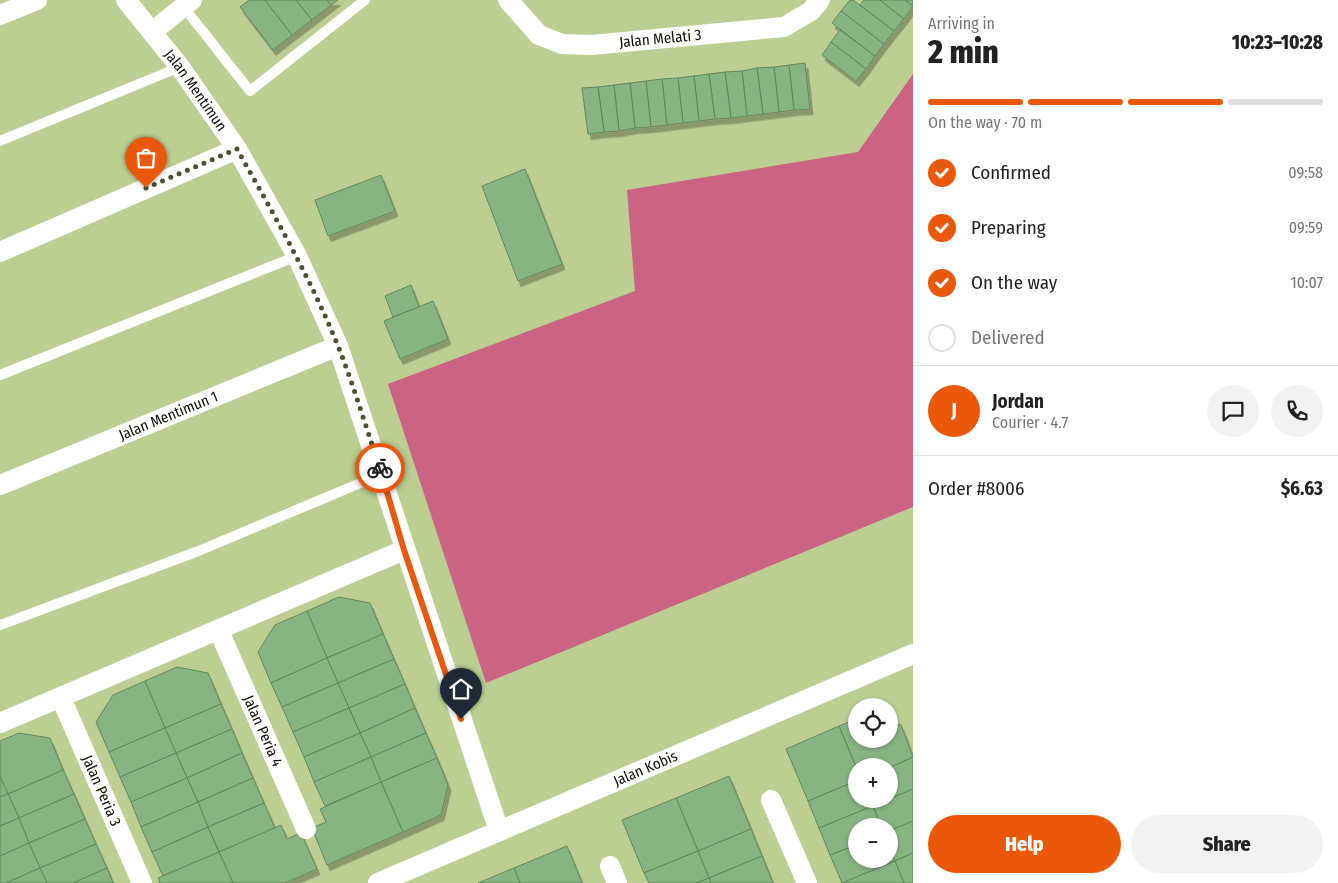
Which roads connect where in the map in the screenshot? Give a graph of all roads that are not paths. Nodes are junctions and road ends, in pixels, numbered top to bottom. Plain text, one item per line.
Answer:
1 (37, 0) edge
2 (126, 0) edge
3 (365, 0) edge
4 (508, 0) edge
5 (820, 0) edge
6 (185, 2) edge
7 (0, 15) edge
8 (152, 31) junction
9 (180, 67) junction
10 (0, 141) edge
11 (237, 149) junction
12 (0, 252) edge
13 (297, 256) junction
14 (338, 346) junction
15 (0, 374) edge
16 (382, 474) junction
17 (0, 485) edge
18 (404, 550) junction
19 (0, 625) edge
20 (219, 632) junction
21 (911, 659) edge
22 (61, 698) junction
23 (0, 723) edge
24 (771, 800) dead end
25 (306, 829) dead end
26 (499, 831) junction
27 (142, 883) edge
28 (378, 883) edge
29 (807, 883) edge

1 - 7 street
2 - 8 street, Jalan Mentimun
3 - 6 lane
4 - 5 street, Jalan Melati 3
6 - 8 street
8 - 9 street, Jalan Mentimun
9 - 10 lane
9 - 11 street, Jalan Mentimun
11 - 12 street
11 - 13 street, Jalan Mentimun
13 - 14 street, Jalan Mentimun
13 - 15 lane
14 - 16 street, Jalan Mentimun
14 - 17 street, Jalan Mentimun 1
16 - 18 street, Jalan Mentimun
16 - 19 lane
18 - 20 street
18 - 26 street, Jalan Mentimun
20 - 22 street
20 - 25 street, Jalan Peria 4
21 - 26 street, Jalan Kobis
22 - 23 street
22 - 27 street, Jalan Peria 3
24 - 29 street
26 - 28 street, Jalan Kobis

